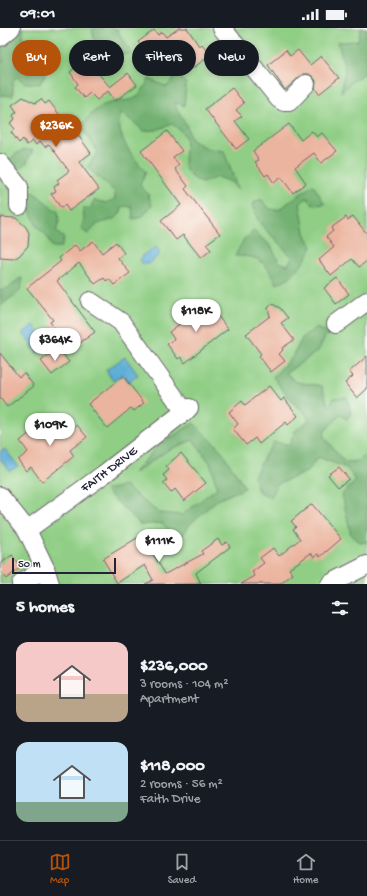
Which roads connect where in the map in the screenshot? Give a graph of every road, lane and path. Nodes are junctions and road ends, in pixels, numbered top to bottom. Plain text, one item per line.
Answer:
1 (11, 28) edge
2 (222, 28) edge
3 (0, 37) edge
4 (306, 84) dead end
5 (0, 163) edge
6 (19, 206) dead end
7 (90, 301) dead end
8 (366, 304) edge
9 (336, 324) dead end
10 (0, 496) edge
11 (27, 530) junction
12 (367, 565) edge
13 (47, 576) edge
14 (21, 584) edge
15 (330, 584) edge

1 - 3 street
2 - 4 street
5 - 6 street
7 - 11 street, FAITH DRIVE
8 - 9 street
10 - 11 street
11 - 13 street
12 - 15 street
13 - 14 street

